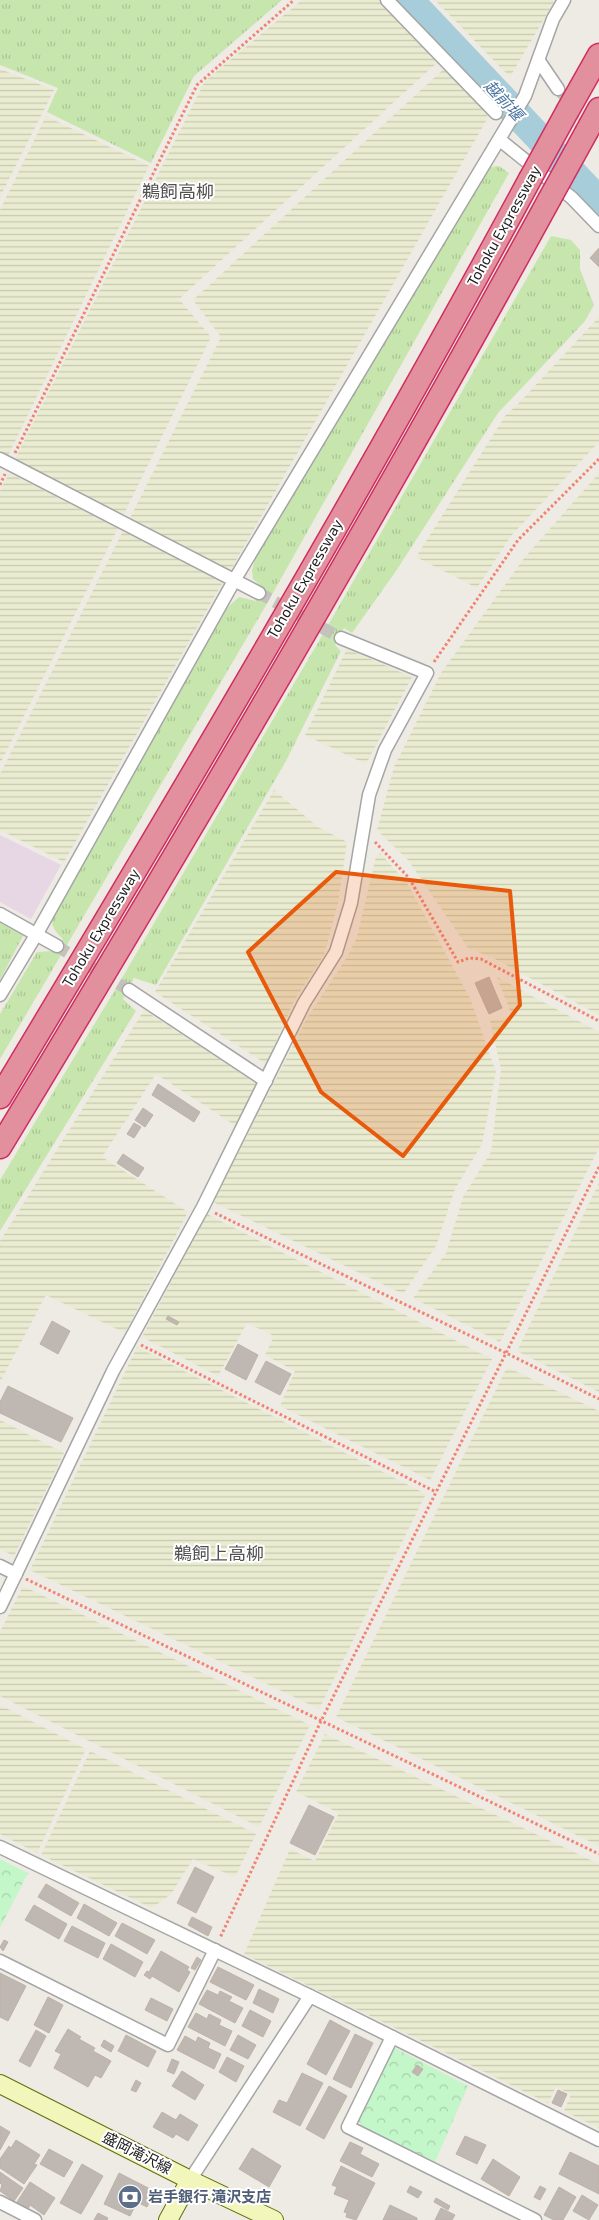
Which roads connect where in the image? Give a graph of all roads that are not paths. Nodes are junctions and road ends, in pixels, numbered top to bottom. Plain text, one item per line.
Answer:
1 (387, 0) edge
2 (564, 0) edge
3 (599, 55) edge
4 (539, 61) junction
5 (558, 89) tunnel mouth
6 (599, 109) edge
7 (496, 113) dead end
8 (500, 140) junction
9 (599, 226) edge
10 (5, 461) edge
11 (235, 579) junction
12 (259, 593) tunnel mouth
13 (341, 638) tunnel mouth
14 (0, 914) edge
15 (36, 935) junction
16 (57, 946) tunnel mouth
17 (129, 990) tunnel mouth
18 (0, 995) edge
19 (266, 1081) junction
20 (0, 1097) edge
21 (0, 1147) edge
22 (0, 1566) edge
23 (16, 1574) junction
24 (0, 1607) edge
25 (0, 1847) edge
26 (215, 1950) junction
27 (0, 1960) edge
28 (310, 1996) junction
29 (392, 2037) junction
30 (0, 2084) edge
31 (599, 2140) edge
32 (190, 2180) junction
33 (0, 2202) edge
34 (31, 2219) edge
35 (168, 2220) edge
36 (274, 2220) edge
37 (535, 2220) edge

1 - 7 street
2 - 4 street
3 - 20 highway, Tohoku Expressway, bridge
4 - 5 street
4 - 8 street
6 - 21 highway, Tohoku Expressway, bridge
8 - 9 street
8 - 11 street
10 - 11 street
11 - 12 street
11 - 15 street
13 - 19 street
14 - 15 street
15 - 16 street
15 - 18 street
17 - 19 street
19 - 23 street
22 - 23 street
23 - 24 street
25 - 26 street
26 - 27 street
26 - 28 street
28 - 29 street
28 - 32 street
29 - 31 street
29 - 37 street
30 - 32 main road, 盛岡滝沢線
32 - 35 main road
32 - 36 main road, 盛岡滝沢線
33 - 34 street

